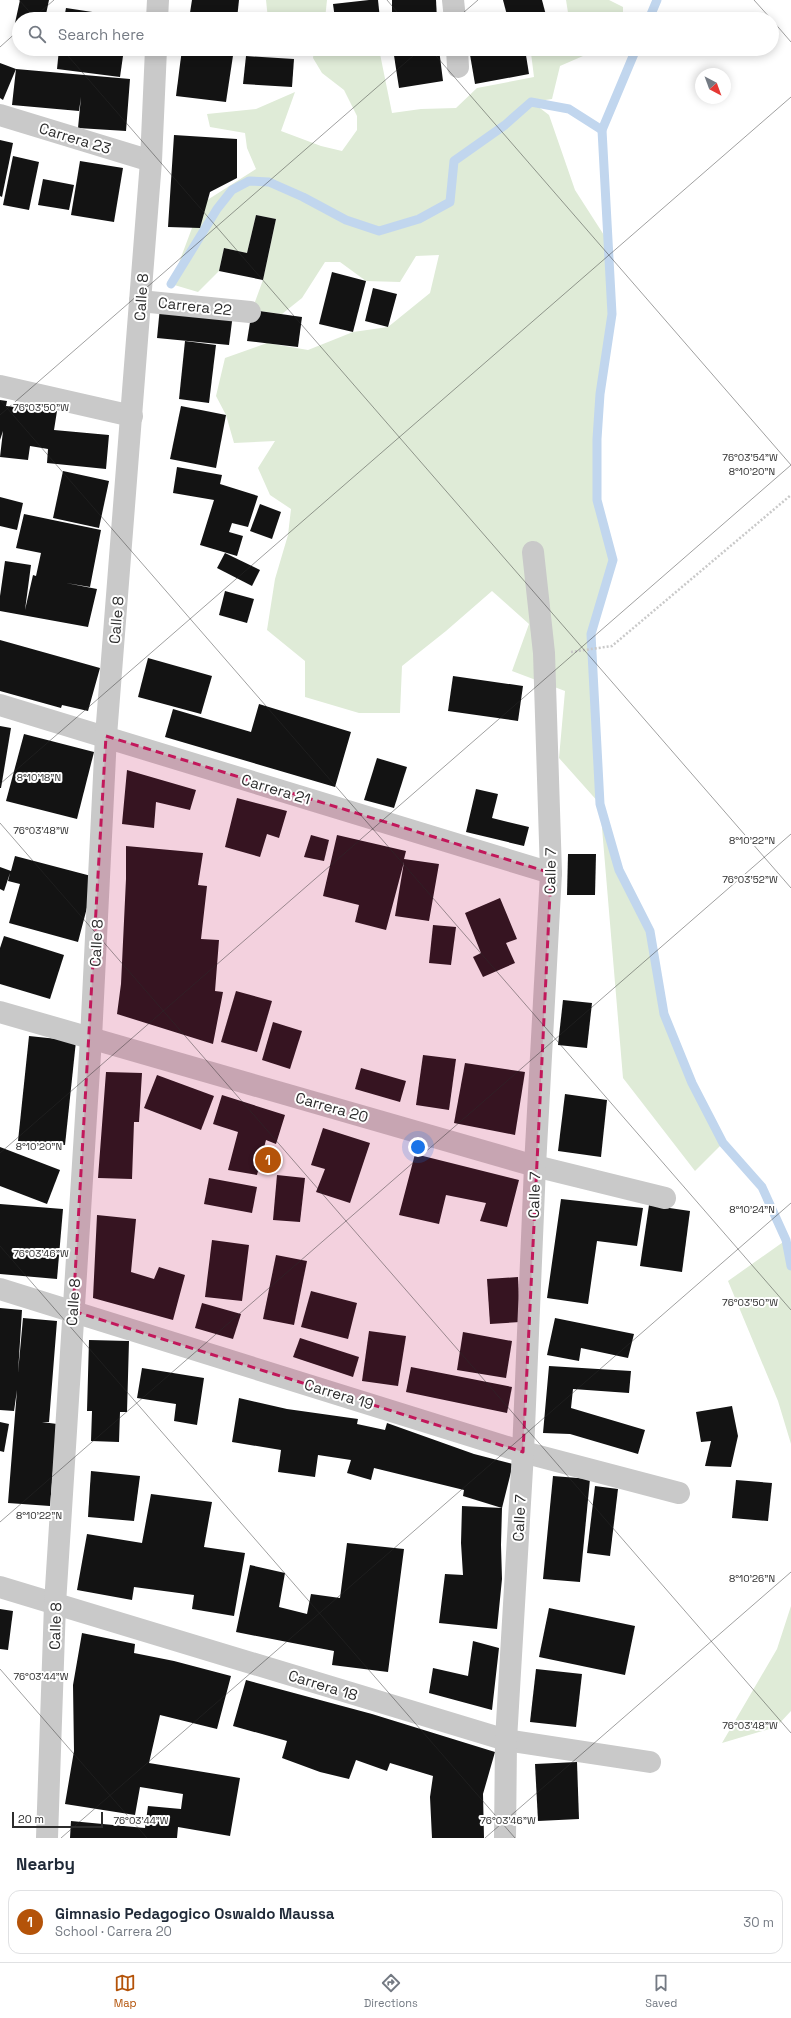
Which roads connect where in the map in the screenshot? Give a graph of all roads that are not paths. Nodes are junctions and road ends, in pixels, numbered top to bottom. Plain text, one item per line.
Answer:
1 (158, 0) edge
2 (453, 0) edge
3 (157, 12) edge
4 (454, 12) edge
5 (156, 56) edge
6 (0, 115) edge
7 (151, 161) junction
8 (140, 301) junction
9 (250, 312) dead end
10 (0, 386) edge
11 (132, 416) junction
12 (533, 552) dead end
13 (0, 705) edge
14 (106, 736) junction
15 (551, 873) junction
16 (0, 1012) edge
17 (91, 1038) junction
18 (535, 1166) junction
19 (665, 1198) dead end
20 (0, 1289) edge
21 (73, 1311) junction
22 (523, 1452) junction
23 (679, 1493) dead end
24 (0, 1587) edge
25 (55, 1604) junction
26 (506, 1740) junction
27 (650, 1762) dead end
28 (47, 1838) edge
29 (505, 1838) edge

1 - 3 street
2 - 4 street
5 - 7 street, Calle 8
6 - 7 street, Carrera 23
7 - 8 street, Calle 8
8 - 9 street, Carrera 22
8 - 11 street, Calle 8
10 - 11 street
11 - 14 street, Calle 8
12 - 15 street, Calle 7
13 - 14 street, Carrera 21
14 - 15 street, Carrera 21
14 - 17 street, Calle 8
15 - 18 street, Calle 7
16 - 17 street, Carrera 20
17 - 18 street, Carrera 20
17 - 21 street, Calle 8
18 - 19 street, Carrera 20
18 - 22 street, Calle 7
20 - 21 street, Carrera 19
21 - 22 street, Carrera 19
21 - 25 street, Calle 8
22 - 23 street, Carrera 19
22 - 26 street, Calle 7
24 - 25 street, Carrera 18
25 - 26 street, Carrera 18
25 - 28 street, Calle 8
26 - 27 street, Carrera 18
26 - 29 street, Calle 7

